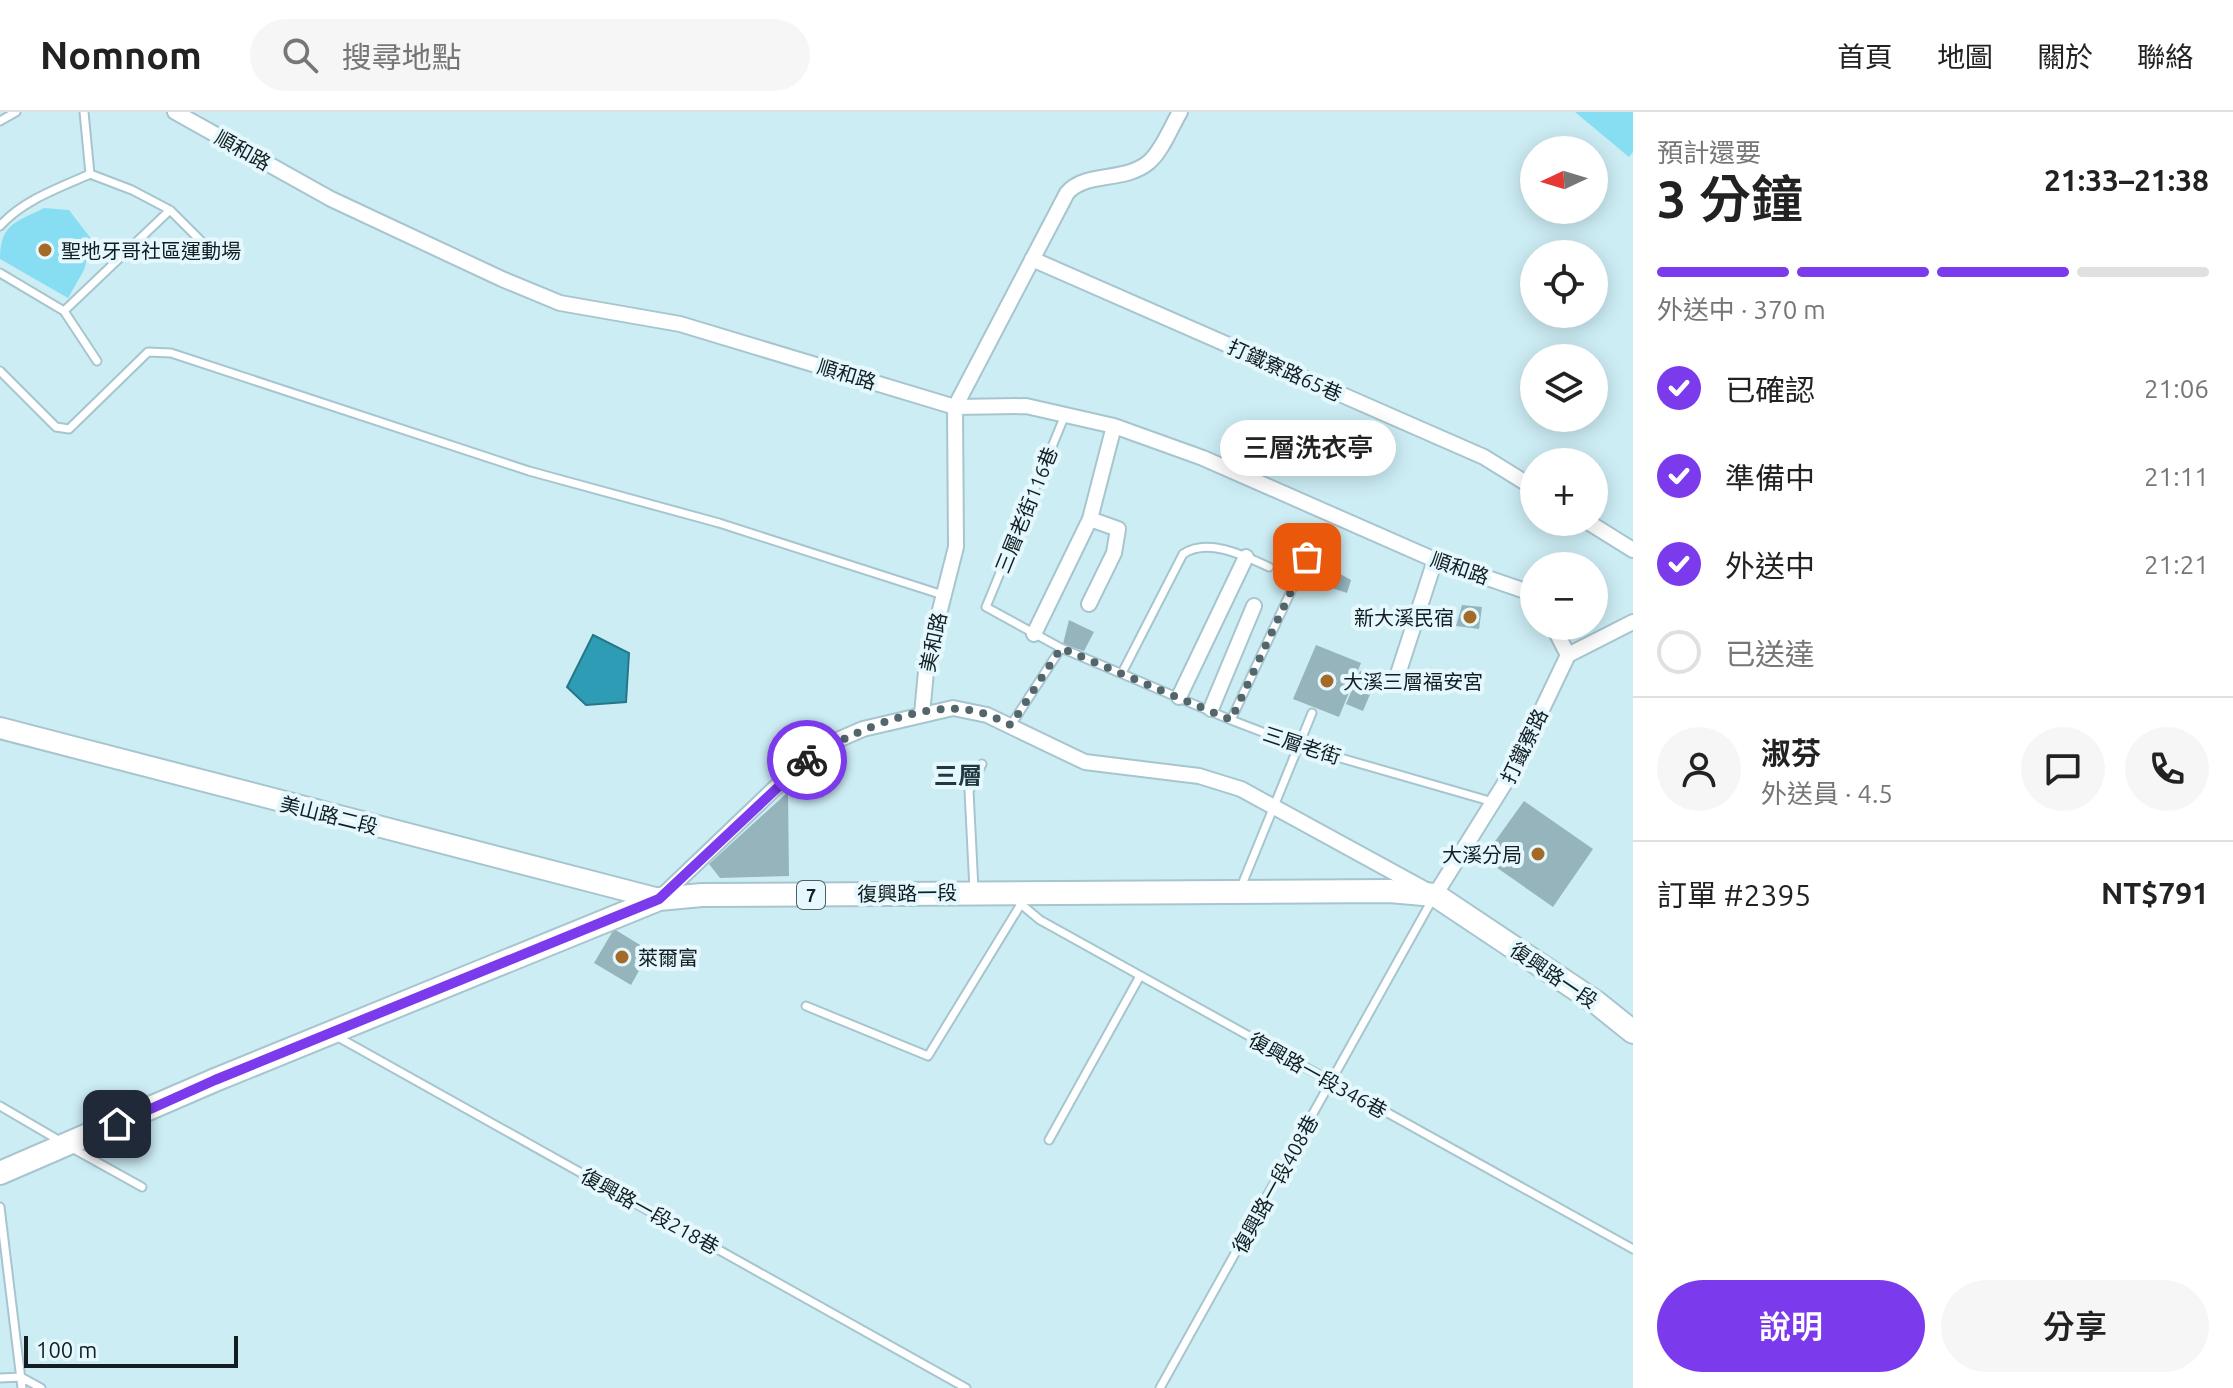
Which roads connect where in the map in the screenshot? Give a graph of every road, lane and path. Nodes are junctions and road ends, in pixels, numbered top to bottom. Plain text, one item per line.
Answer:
1 (16, 112) edge
2 (84, 112) edge
3 (175, 112) edge
4 (1180, 112) edge
5 (0, 121) edge
6 (90, 174) junction
7 (170, 210) junction
8 (0, 226) edge
9 (211, 251) dead end
10 (1032, 259) junction
11 (0, 273) edge
12 (64, 311) junction
13 (97, 361) dead end
14 (0, 371) edge
15 (955, 407) junction
16 (1065, 413) junction
17 (1114, 426) junction
18 (1520, 479) edge
19 (1090, 519) junction
20 (1608, 534) edge
21 (1633, 550) edge
22 (1246, 557) junction
23 (1307, 557) dead end
24 (1435, 560) junction
25 (1269, 567) dead end
26 (1520, 589) edge
27 (943, 595) junction
28 (1089, 604) dead end
29 (1254, 606) dead end
30 (986, 607) joint
31 (1633, 622) edge
32 (1034, 634) junction
33 (1560, 640) edge
34 (1061, 648) junction
35 (1568, 655) junction
36 (1122, 673) junction
37 (1398, 674) dead end
38 (1179, 697) junction
39 (1211, 709) junction
40 (1312, 713) dead end
41 (922, 714) junction
42 (1231, 720) junction
43 (1011, 725) junction
44 (0, 728) edge
45 (1299, 746) junction
46 (982, 764) dead end
47 (1495, 803) junction
48 (1275, 806) junction
49 (974, 893) junction
50 (1239, 893) junction
51 (1435, 895) junction
52 (659, 899) junction
53 (1014, 899) junction
54 (1140, 976) junction
55 (806, 1006) dead end
56 (1633, 1032) edge
57 (334, 1034) junction
58 (1331, 1083) junction
59 (0, 1106) edge
60 (1049, 1140) dead end
61 (68, 1146) junction
62 (0, 1173) edge
63 (142, 1187) dead end
64 (0, 1207) edge
65 (1633, 1249) edge
66 (21, 1377) junction
67 (0, 1378) edge
68 (22, 1388) edge
69 (41, 1388) edge
70 (966, 1388) edge
71 (1160, 1388) edge

1 - 5 lane
2 - 6 lane
3 - 15 street, 順和路
4 - 10 street, 美和路
6 - 7 lane
6 - 8 lane
7 - 9 lane
7 - 12 lane
10 - 15 street, 美和路
10 - 18 street, 打鐵寮路65巷
11 - 12 lane
12 - 13 lane
14 - 27 lane
15 - 16 street, 順和路
15 - 27 street, 美和路
16 - 17 street, 順和路
16 - 30 lane, 三層老街116巷
17 - 19 street
17 - 24 street, 順和路
19 - 28 street
19 - 32 street
20 - 21 street
22 - 25 lane
22 - 36 lane
22 - 38 street
23 - 42 lane
24 - 26 street, 順和路
24 - 37 street
27 - 41 street, 美和路
29 - 39 street
30 - 32 lane, 三層老街
31 - 35 street
32 - 34 lane, 三層老街
33 - 35 street
34 - 36 lane, 三層老街
34 - 43 lane
35 - 47 street, 打鐵寮路
36 - 38 lane, 三層老街
38 - 39 lane, 三層老街
39 - 42 lane, 三層老街
40 - 45 lane
41 - 43 street
41 - 52 street
42 - 45 lane, 三層老街
43 - 48 street
44 - 52 street, 美山路二段
45 - 47 lane, 三層老街
45 - 48 lane
46 - 49 lane
47 - 51 street, 打鐵寮路
48 - 50 lane
48 - 51 street
49 - 52 main road, 復興路一段 / 7
49 - 53 main road, 復興路一段 / 7
50 - 51 main road, 復興路一段 / 7
50 - 53 main road, 復興路一段 / 7
51 - 56 main road, 復興路一段 / 7
51 - 58 lane, 復興路一段408巷
52 - 57 main road, 復興路一段 / 7
53 - 54 lane, 復興路一段346巷
53 - 55 lane
54 - 58 lane, 復興路一段346巷
54 - 60 lane
57 - 61 main road, 復興路一段 / 7
57 - 70 lane, 復興路一段218巷
58 - 65 lane, 復興路一段346巷
58 - 71 lane, 復興路一段408巷
59 - 61 lane
61 - 62 main road, 復興路一段 / 7
61 - 63 lane
64 - 66 lane
66 - 67 lane
66 - 68 lane
66 - 69 lane

